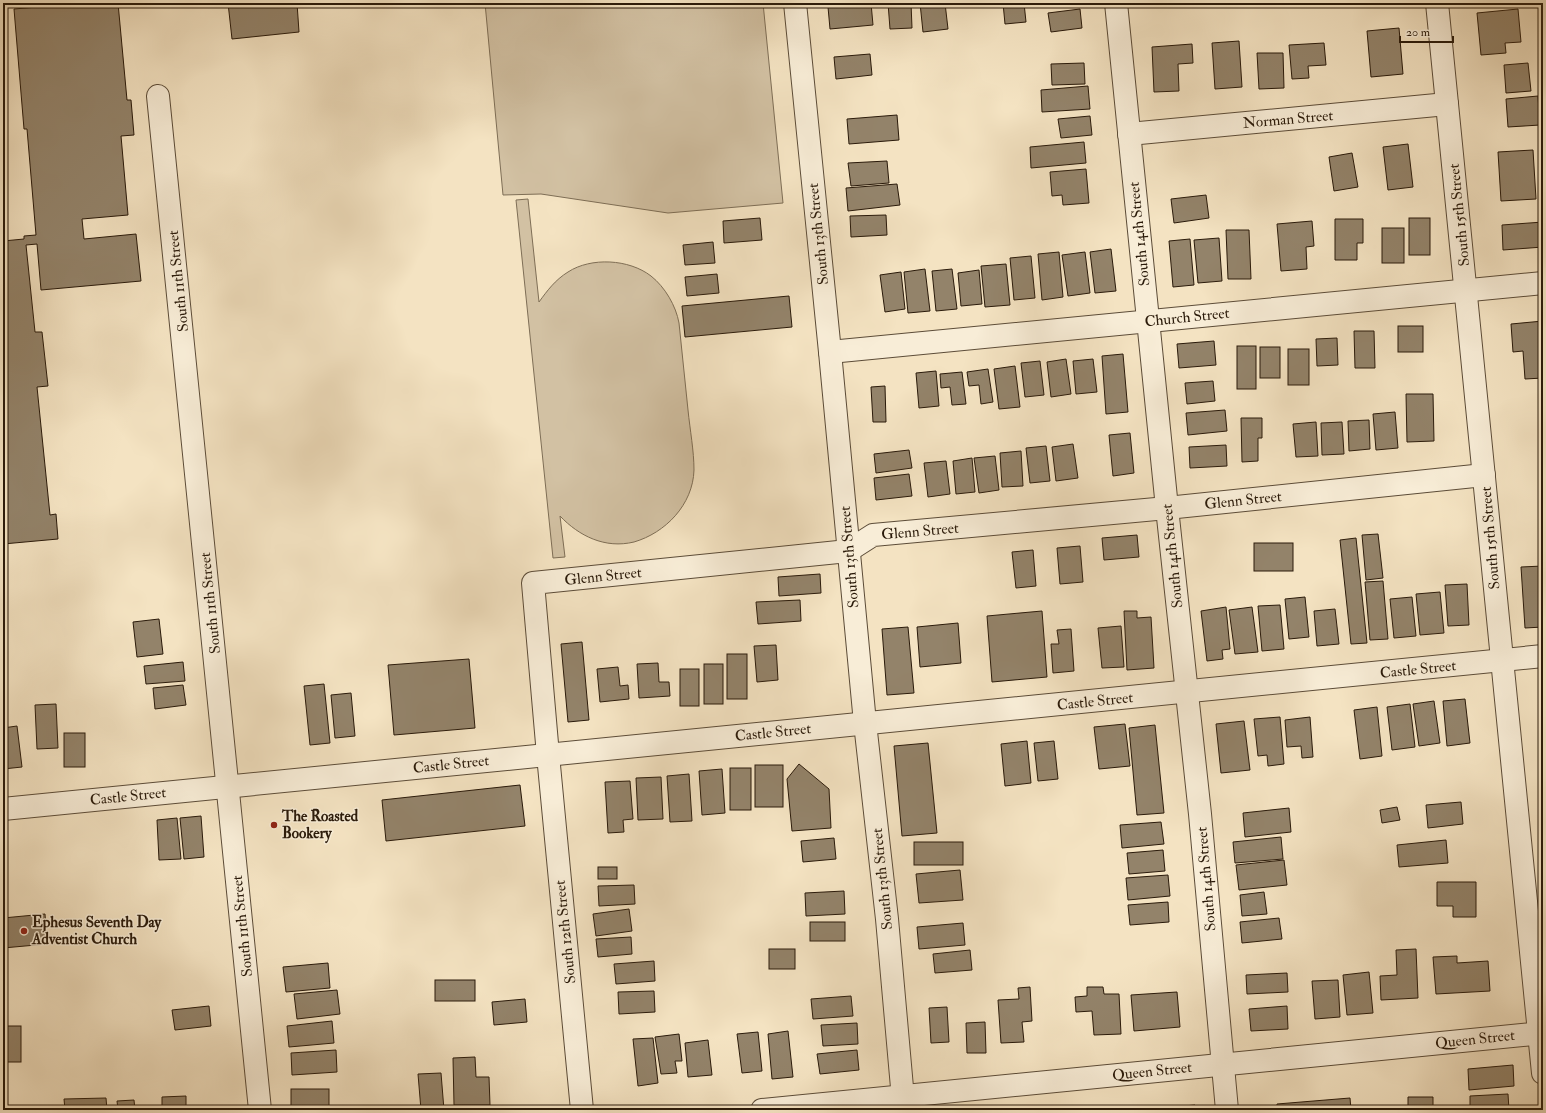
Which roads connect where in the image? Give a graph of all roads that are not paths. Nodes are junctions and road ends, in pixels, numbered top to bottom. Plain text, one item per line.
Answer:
1 (795, 3) edge
2 (1116, 3) edge
3 (1437, 3) edge
4 (158, 96) dead end
5 (1447, 104) junction
6 (1129, 134) junction
7 (1543, 283) edge
8 (1466, 290) junction
9 (1148, 321) junction
10 (830, 352) junction
11 (1484, 475) junction
12 (1167, 508) junction
13 (848, 551) junction
14 (1543, 656) edge
15 (1502, 660) junction
16 (1188, 692) junction
17 (865, 723) junction
18 (548, 755) junction
19 (228, 786) junction
20 (3, 809) edge
21 (1541, 1033) edge
22 (1223, 1064) junction
23 (1543, 1073) edge
24 (903, 1103) edge
25 (260, 1110) edge
26 (582, 1110) edge
27 (762, 1110) edge
28 (1228, 1110) edge

1 - 10 street, South 13th Street
2 - 6 street, South 14th Street
3 - 5 street, South 15th Street
4 - 19 street, South 11th Street
5 - 6 street, Norman Street
5 - 8 street, South 15th Street
6 - 9 street, South 14th Street
7 - 8 street, Church Street
8 - 9 street, Church Street
8 - 11 street, South 15th Street
9 - 10 street, Church Street
9 - 12 street, South 14th Street
10 - 13 street, South 13th Street
11 - 12 street, Glenn Street
11 - 15 street, South 15th Street
12 - 13 street, Glenn Street
12 - 16 street, South 14th Street
13 - 17 street, South 13th Street
13 - 18 street, Glenn Street
14 - 15 street, Castle Street
15 - 16 street, Castle Street
15 - 21 street, South 15th Street
16 - 17 street, Castle Street
16 - 22 street, South 14th Street
17 - 18 street, Castle Street
17 - 24 street, South 13th Street
18 - 19 street, Castle Street
18 - 26 street, South 12th Street
19 - 20 street, Castle Street
19 - 25 street, South 11th Street
21 - 22 street, Queen Street
21 - 23 street, South 15th Street
22 - 24 street, Queen Street
22 - 28 street, South 14th Street
24 - 27 street, Queen Street

